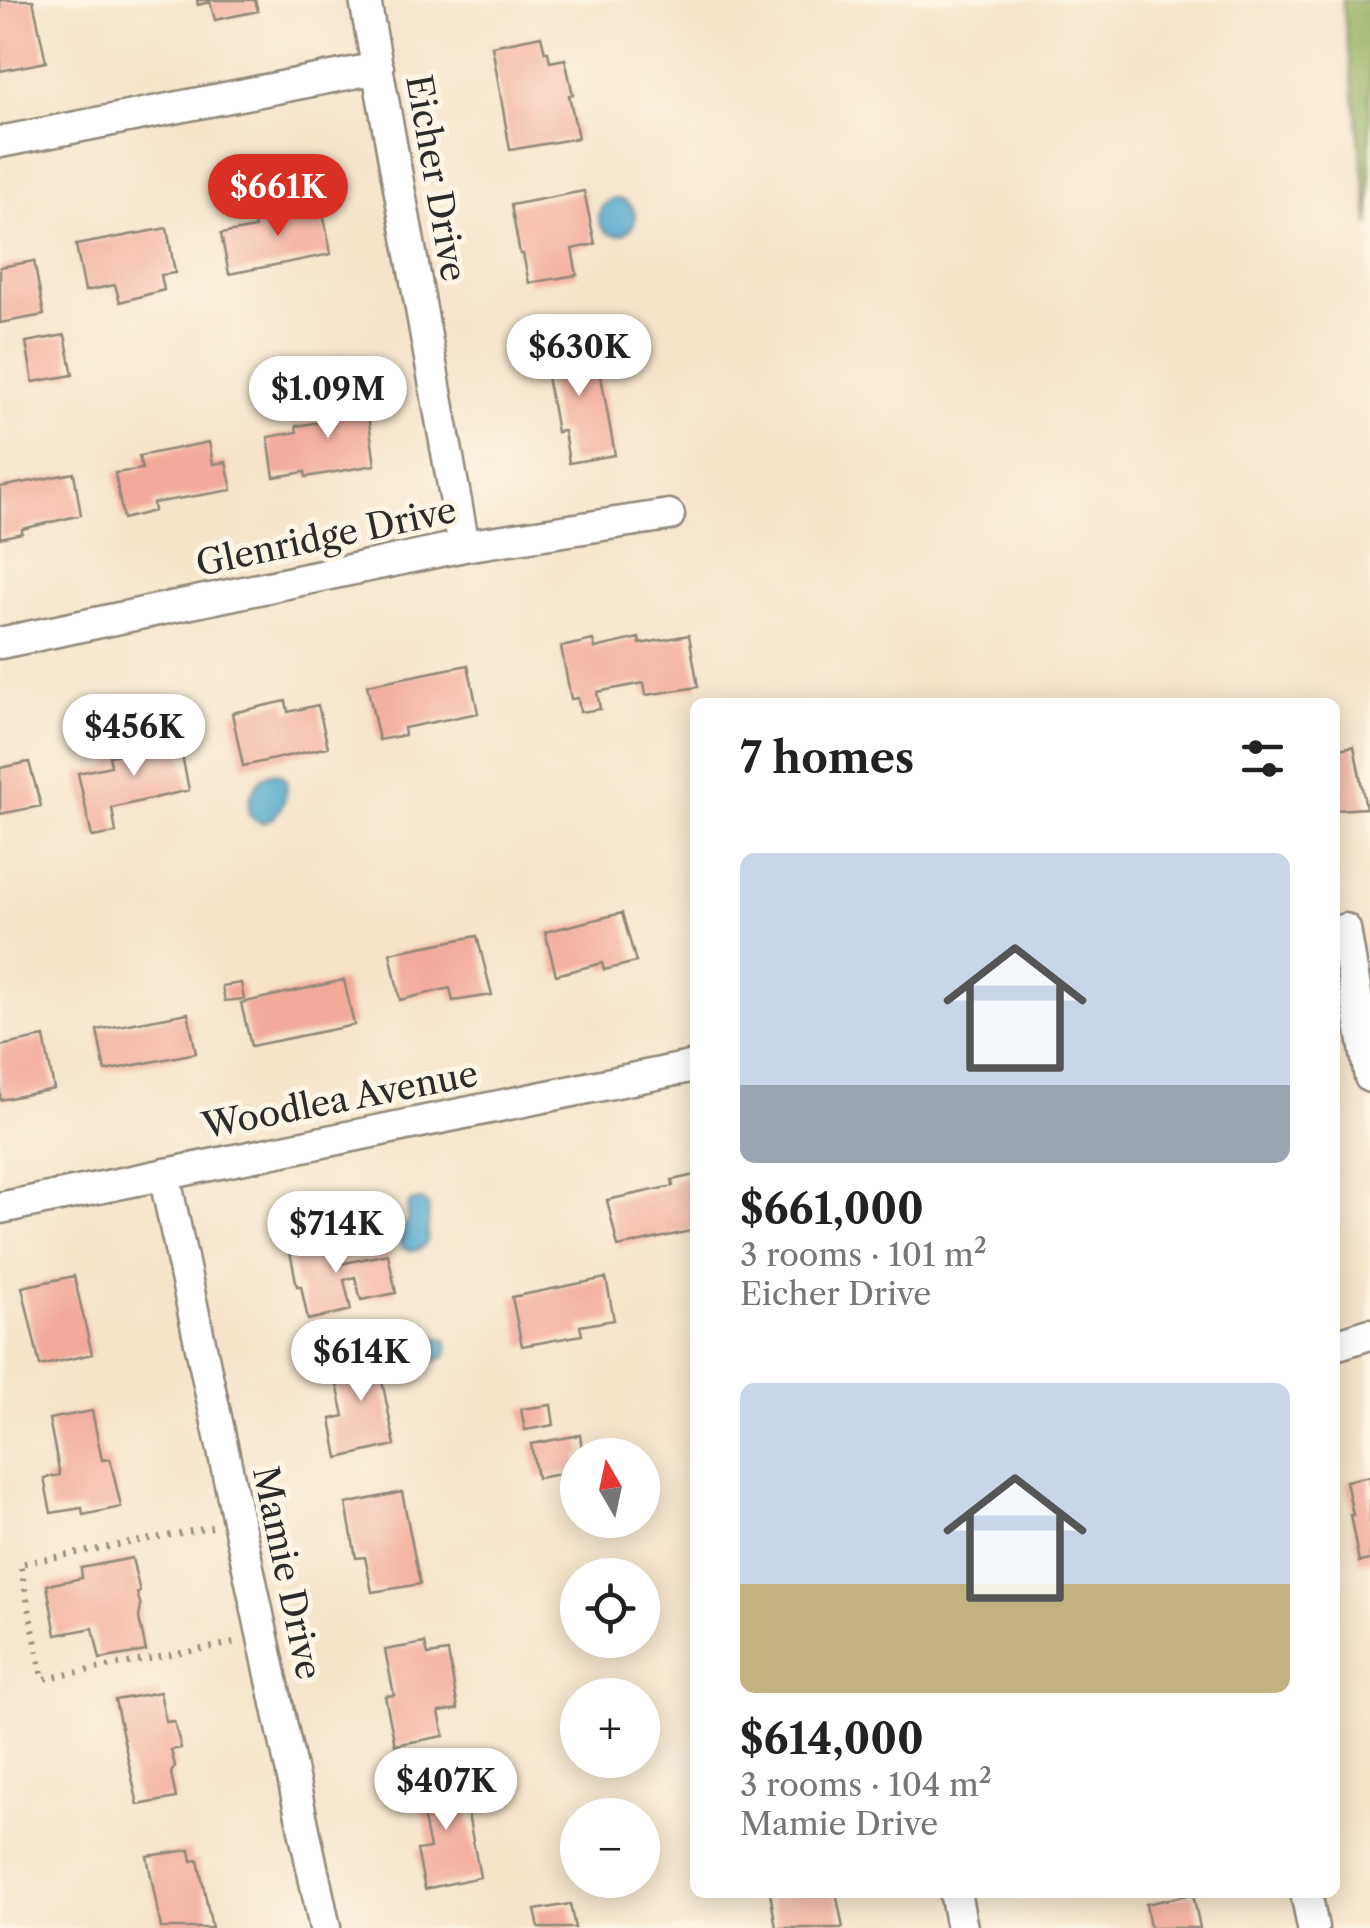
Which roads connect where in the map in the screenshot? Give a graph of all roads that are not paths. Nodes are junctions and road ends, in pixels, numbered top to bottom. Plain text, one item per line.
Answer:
1 (366, 0) edge
2 (378, 68) junction
3 (0, 142) edge
4 (670, 515) dead end
5 (464, 546) junction
6 (0, 643) edge
7 (1350, 928) edge
8 (690, 1067) edge
9 (1370, 1077) edge
10 (164, 1174) junction
11 (0, 1208) edge
12 (1370, 1334) edge
13 (1340, 1343) edge
14 (956, 1898) edge
15 (1307, 1898) edge
16 (325, 1928) edge
17 (962, 1928) edge
18 (1312, 1928) edge

1 - 2 street, Eicher Drive
2 - 3 street
2 - 5 street, Eicher Drive
4 - 5 street, Glenridge Drive
5 - 6 street, Glenridge Drive
7 - 9 street
8 - 10 street, Woodlea Avenue
10 - 11 street, Woodlea Avenue
10 - 16 street, Mamie Drive
12 - 13 street
14 - 17 street
15 - 18 street

